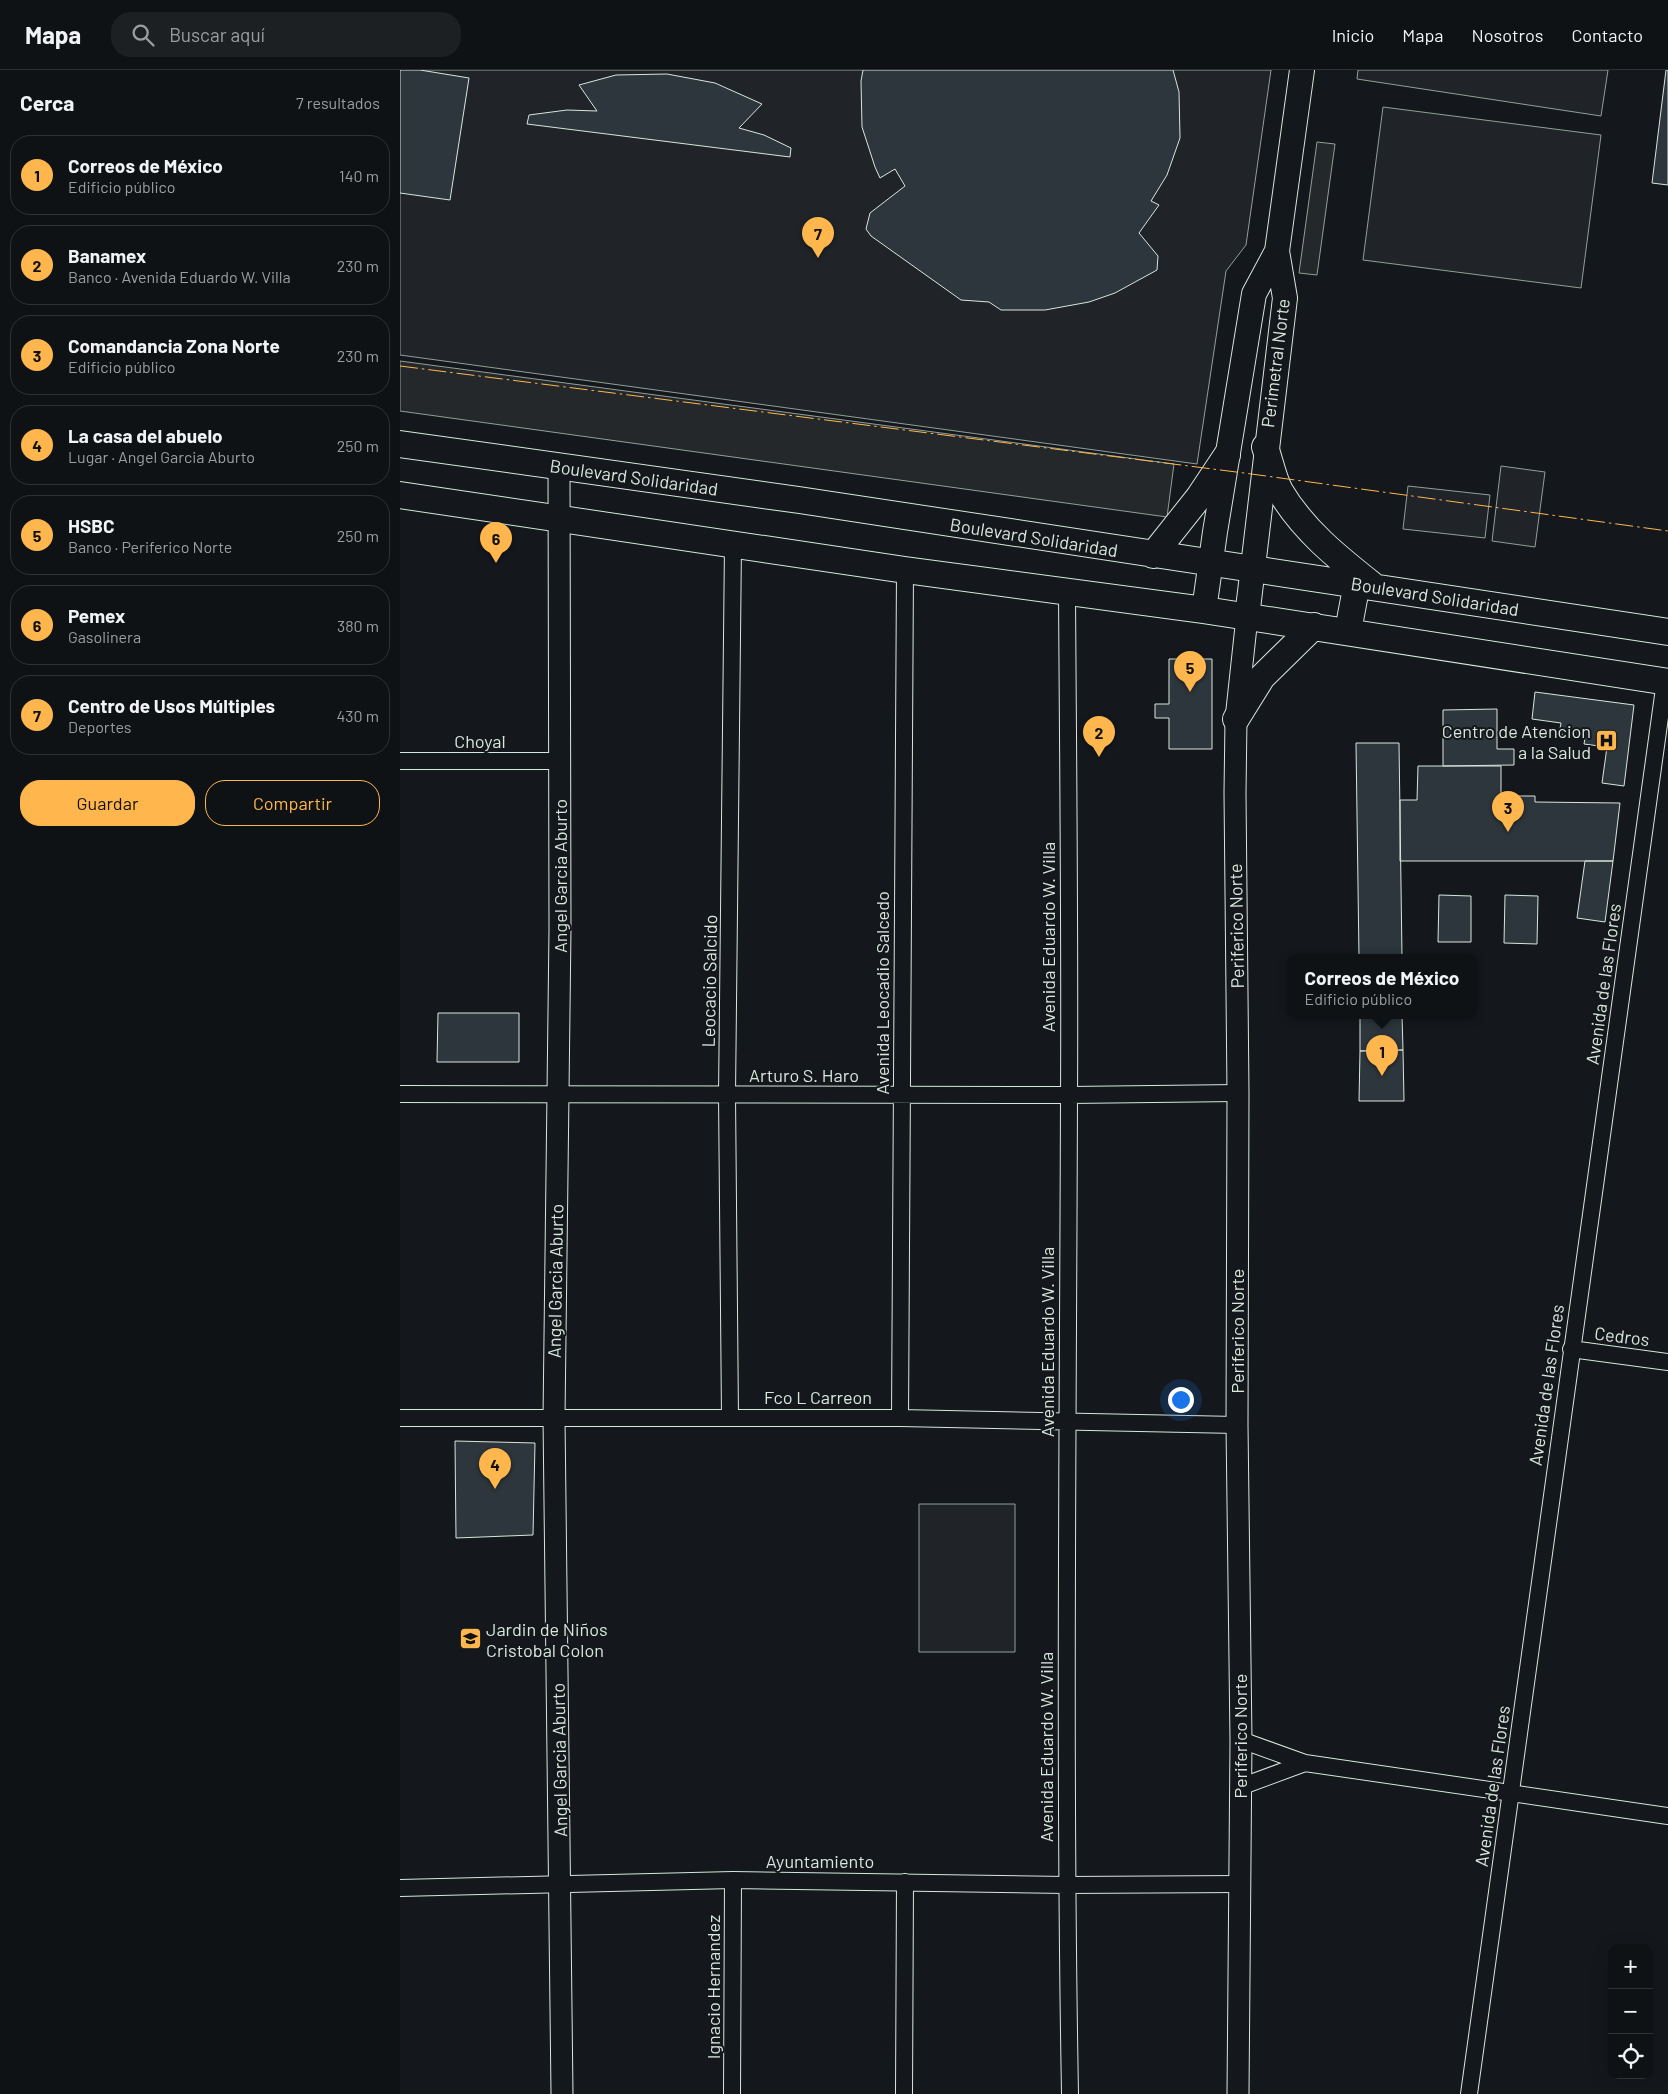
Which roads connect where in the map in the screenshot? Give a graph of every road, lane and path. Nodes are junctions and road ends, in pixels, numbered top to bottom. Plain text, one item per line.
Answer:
1 (1302, 70) edge
2 (1277, 251) junction
3 (400, 444) edge
4 (1266, 447) junction
5 (1227, 455) junction
6 (559, 467) junction
7 (400, 496) edge
8 (558, 519) junction
9 (733, 545) junction
10 (1154, 555) junction
11 (1211, 563) junction
12 (1254, 569) junction
13 (904, 570) junction
14 (1365, 585) junction
15 (1067, 590) junction
16 (1204, 610) junction
17 (1247, 617) junction
18 (1314, 626) junction
19 (1348, 631) junction
20 (1668, 632) edge
21 (1667, 682) edge
22 (1236, 719) junction
23 (400, 761) edge
24 (560, 761) junction
25 (1238, 1093) junction
26 (400, 1094) edge
27 (557, 1095) junction
28 (727, 1095) junction
29 (901, 1095) junction
30 (1069, 1095) junction
31 (1571, 1349) junction
32 (1668, 1362) edge
33 (730, 1417) junction
34 (400, 1418) edge
35 (554, 1418) junction
36 (900, 1418) junction
37 (1066, 1420) junction
38 (1237, 1425) junction
39 (1241, 1740) junction
40 (1306, 1763) junction
41 (1240, 1787) junction
42 (1511, 1793) junction
43 (1668, 1816) edge
44 (733, 1880) junction
45 (905, 1882) junction
46 (1240, 1884) junction
47 (561, 1885) junction
48 (1066, 1885) junction
49 (400, 1888) edge
50 (562, 2094) edge
51 (732, 2094) edge
52 (904, 2094) edge
53 (1070, 2094) edge
54 (1238, 2094) edge
55 (1468, 2094) edge

1 - 2 main road, Perimetral Norte
2 - 4 main road, Perimetral Norte
2 - 5 main road
3 - 6 main road, Boulevard Solidaridad
4 - 12 main road, Perimetral Norte
4 - 14 main road
5 - 10 main road
5 - 11 main road
6 - 8 street, Angel Garcia Aburto
6 - 10 main road, Boulevard Solidaridad
7 - 8 main road
8 - 9 main road
8 - 24 street, Angel Garcia Aburto
9 - 13 main road
9 - 28 street, Leocacio Salcido
10 - 11 main road, Boulevard Solidaridad
11 - 12 main road, Boulevard Solidaridad
11 - 16 main road
12 - 14 main road, Boulevard Solidaridad
12 - 17 main road, Periferico Norte
13 - 15 main road
13 - 29 street, Avenida Leocadio Salcedo
14 - 19 main road
14 - 20 main road, Boulevard Solidaridad
15 - 16 main road
15 - 30 street, Avenida Eduardo W. Villa
16 - 17 main road
17 - 18 main road
17 - 22 street, Periferico Norte
18 - 19 main road
18 - 22 main road
19 - 21 main road
21 - 31 street, Avenida de las Flores
22 - 25 street, Periferico Norte
23 - 24 street, Choyal
24 - 27 street, Angel Garcia Aburto
25 - 30 street, Arturo S. Haro
25 - 38 street, Periferico Norte
26 - 27 street, Arturo S. Haro
27 - 28 street, Arturo S. Haro
27 - 35 street, Angel Garcia Aburto
28 - 29 street, Arturo S. Haro
28 - 33 street, Leocacio Salcido
29 - 30 street, Arturo S. Haro
29 - 36 street, Avenida Leocadio Salcedo
30 - 37 street, Avenida Eduardo W. Villa
31 - 32 street, Cedros
31 - 42 street, Avenida de las Flores
33 - 35 street, Fco L Carreon
33 - 36 street, Fco L Carreon
34 - 35 street, Fco L Carreon
35 - 47 street, Angel Garcia Aburto
36 - 37 street, Fco L Carreon
37 - 38 street, Fco L Carreon
37 - 48 street, Avenida Eduardo W. Villa
38 - 39 street, Periferico Norte
39 - 40 street
39 - 41 street, Periferico Norte
40 - 41 street
40 - 42 street
41 - 46 street, Periferico Norte
42 - 43 street
42 - 55 street, Avenida de las Flores
44 - 45 street, Ayuntamiento
44 - 47 street, Ayuntamiento
44 - 51 street, Ignacio Hernandez
45 - 48 street, Ayuntamiento
45 - 52 street
46 - 48 street, Ayuntamiento
46 - 54 street, Periferico Norte
47 - 49 street, Ayuntamiento
47 - 50 street, Angel Garcia Aburto
48 - 53 street, Avenida Eduardo W. Villa

